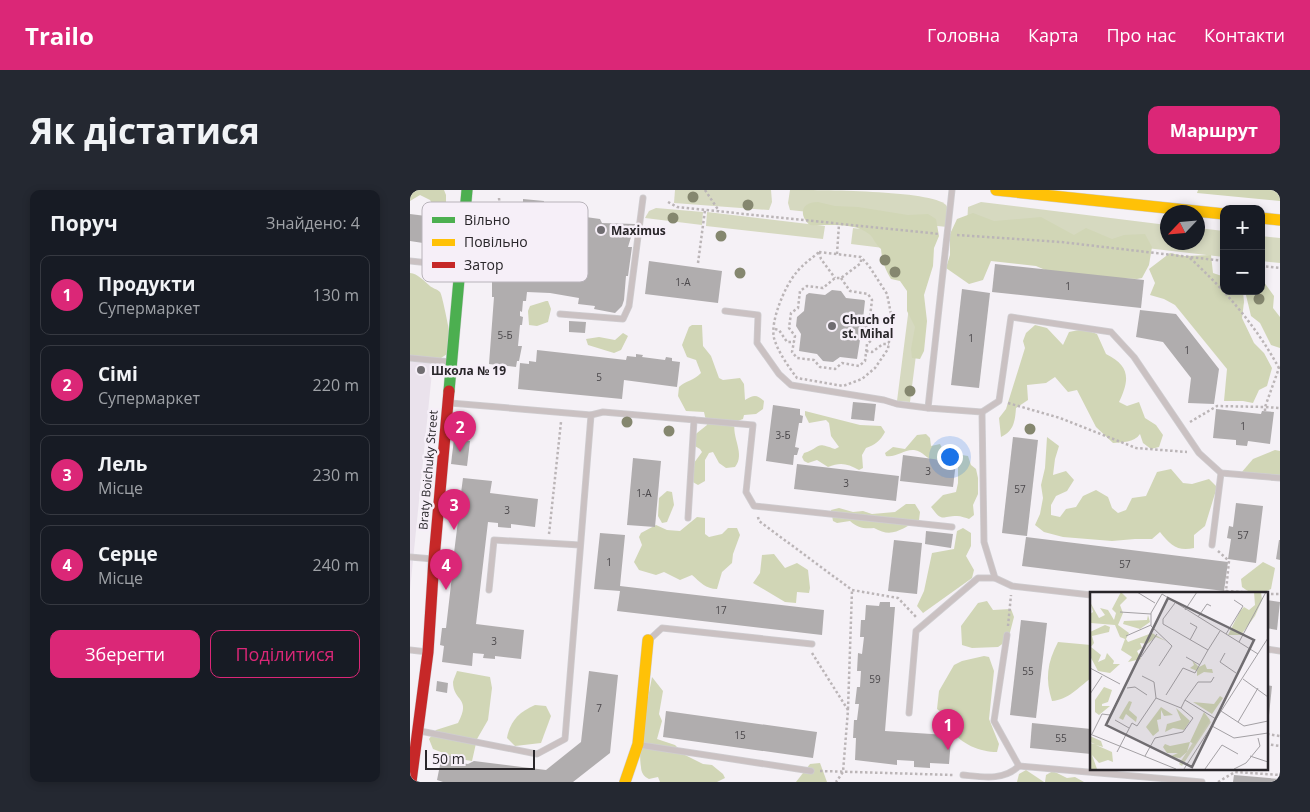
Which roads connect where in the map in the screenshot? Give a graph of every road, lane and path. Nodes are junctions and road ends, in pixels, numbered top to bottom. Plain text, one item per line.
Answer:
1 (705, 190) edge
2 (952, 190) edge
3 (996, 190) edge
4 (1002, 190) edge
5 (499, 198) dead end
6 (643, 198) dead end
7 (499, 202) edge
8 (705, 210) dead end
9 (719, 211) dead end
10 (1220, 214) edge
11 (1265, 218) edge
12 (1280, 220) edge
13 (839, 224) dead end
14 (819, 252) junction
15 (837, 254) junction
16 (862, 257) junction
17 (1189, 257) dead end
18 (698, 263) dead end
19 (1265, 266) edge
20 (1280, 268) edge
21 (835, 278) junction
22 (840, 278) junction
23 (459, 282) edge
24 (724, 311) dead end
25 (560, 314) dead end
26 (774, 329) junction
27 (794, 342) junction
28 (889, 344) junction
29 (866, 351) junction
30 (410, 358) edge
31 (452, 362) junction
32 (1280, 368) edge
33 (999, 401) junction
34 (448, 403) junction
35 (1265, 407) junction
36 (928, 408) junction
37 (1280, 408) edge
38 (1265, 411) dead end
39 (982, 412) junction
40 (562, 413) junction
41 (591, 415) junction
42 (694, 420) junction
43 (1181, 428) junction
44 (1199, 453) junction
45 (1221, 473) junction
46 (1280, 478) edge
47 (754, 506) junction
48 (688, 518) dead end
49 (952, 527) dead end
50 (548, 543) junction
51 (580, 545) junction
52 (1212, 545) joint
53 (410, 557) edge
54 (434, 559) junction
55 (995, 578) junction
56 (1012, 586) junction
57 (490, 590) dead end
58 (852, 590) junction
59 (1225, 592) edge
60 (1090, 595) edge
61 (1009, 622) dead end
62 (924, 624) junction
63 (1007, 635) dead end
64 (648, 640) joint
65 (809, 643) joint
66 (410, 650) edge
67 (428, 652) junction
68 (848, 710) junction
69 (909, 713) dead end
70 (418, 730) junction
71 (638, 745) junction
72 (1018, 766) junction
73 (811, 771) joint
74 (843, 772) junction
75 (1280, 775) edge
76 (964, 776) joint
77 (411, 782) edge
78 (625, 782) edge
79 (836, 782) edge
80 (1202, 782) edge
81 (1218, 782) edge

1 - 9 path
2 - 36 lane
3 - 4 main road
4 - 10 main road
5 - 7 path
6 - 25 lane
8 - 18 path
11 - 12 main road
13 - 15 path
14 - 15 path
14 - 21 path
14 - 26 path
15 - 16 path
16 - 22 path
16 - 28 path
17 - 32 path
19 - 20 path
21 - 22 path
21 - 27 path
22 - 29 path
23 - 31 main road, Braty Boichuky Street
24 - 36 lane
26 - 27 path
26 - 28 path
27 - 29 path
28 - 29 path
30 - 31 lane
31 - 34 main road, Braty Boichuky Street
32 - 35 path
33 - 39 lane
33 - 43 lane
33 - 44 path
34 - 40 lane
34 - 54 main road, Braty Boichuky Street
35 - 37 path
35 - 38 path
35 - 43 path
36 - 39 lane
39 - 55 lane
40 - 41 lane
40 - 50 path
41 - 42 lane
41 - 51 lane
42 - 47 lane
42 - 48 lane
43 - 44 lane
44 - 45 lane
45 - 46 lane
45 - 52 lane
47 - 49 lane
47 - 58 path
50 - 51 lane
50 - 57 lane
51 - 70 lane
52 - 59 path
53 - 54 lane
54 - 67 main road, Braty Boichuky Street
55 - 56 lane
55 - 62 lane
56 - 60 lane
56 - 61 path
58 - 62 path
58 - 68 path
62 - 69 lane
63 - 72 lane
64 - 65 lane
64 - 71 main road
65 - 68 path
66 - 67 lane
67 - 70 main road, Braty Boichuky Street
68 - 74 path
70 - 77 main road, Braty Boichuky Street
71 - 73 lane
71 - 78 main road
72 - 76 lane
72 - 80 lane
73 - 74 path
74 - 76 path
74 - 79 path
75 - 81 path

